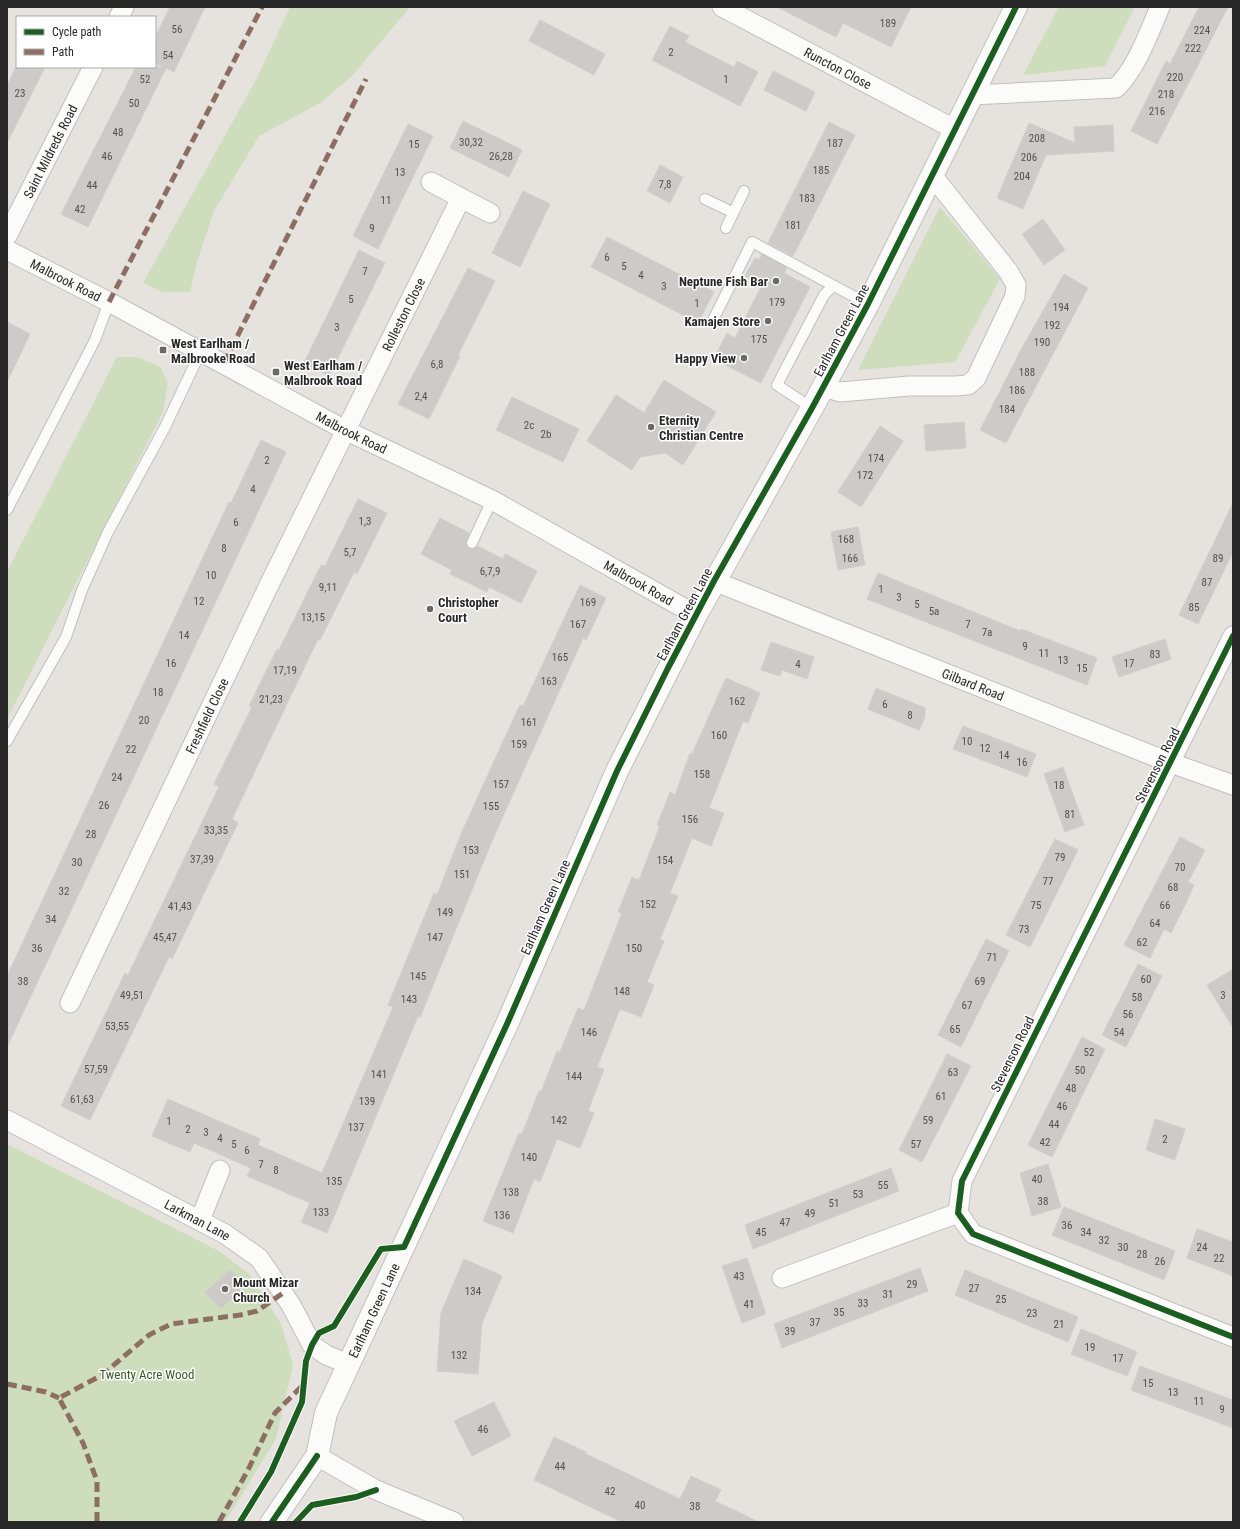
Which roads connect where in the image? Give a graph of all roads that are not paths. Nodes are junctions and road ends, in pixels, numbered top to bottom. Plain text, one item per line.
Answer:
1 (124, 7) edge
2 (722, 7) edge
3 (1016, 7) edge
4 (1160, 7) edge
5 (120, 16) edge
6 (92, 68) edge
7 (972, 95) junction
8 (954, 129) junction
9 (932, 175) junction
10 (431, 182) dead end
11 (744, 191) dead end
12 (461, 198) junction
13 (705, 199) dead end
14 (732, 212) junction
15 (490, 213) dead end
16 (726, 228) dead end
17 (7, 236) edge
18 (7, 250) edge
19 (833, 286) junction
20 (109, 302) junction
21 (868, 304) junction
22 (714, 318) dead end
23 (202, 351) junction
24 (824, 387) junction
25 (812, 408) junction
26 (345, 430) junction
27 (492, 500) junction
28 (7, 510) edge
29 (472, 543) dead end
30 (714, 580) junction
31 (696, 615) junction
32 (1233, 636) edge
33 (7, 741) edge
34 (1171, 763) junction
35 (1233, 785) edge
36 (70, 1003) dead end
37 (7, 1120) edge
38 (220, 1170) dead end
39 (958, 1213) junction
40 (200, 1220) junction
41 (782, 1278) dead end
42 (1233, 1337) edge
43 (348, 1364) junction
44 (316, 1456) junction
45 (272, 1522) edge
46 (454, 1522) edge

1 - 5 street
2 - 8 street, Runcton Close
3 - 7 street, Earlham Green Lane
4 - 7 street
6 - 17 street, Saint Mildreds Road
7 - 8 street, Earlham Green Lane
8 - 9 street, Earlham Green Lane
9 - 21 street, Earlham Green Lane
9 - 24 street, Earlham Green Lane
10 - 12 street
11 - 14 lane
12 - 15 street
12 - 26 street, Rolleston Close
13 - 14 lane
14 - 16 lane
18 - 20 street, Malbrook Road
19 - 21 lane
19 - 22 lane
19 - 25 lane
20 - 23 street, Malbrook Road
20 - 28 lane
21 - 24 street, Earlham Green Lane
23 - 26 street, Malbrook Road
23 - 33 lane
24 - 25 street, Earlham Green Lane
25 - 30 street, Earlham Green Lane
26 - 27 street, Malbrook Road
26 - 36 street, Freshfield Close
27 - 29 lane
27 - 31 street, Malbrook Road
30 - 31 street, Earlham Green Lane
30 - 34 street, Gilbard Road
31 - 43 street, Earlham Green Lane
32 - 34 street, Stevenson Road
34 - 35 street, Gilbard Road
34 - 39 street, Stevenson Road
37 - 40 street, Larkman Lane
38 - 40 street
39 - 41 street
39 - 42 street
40 - 43 street, Larkman Lane
43 - 44 street, Earlham Green Lane
44 - 45 street, Earlham Green Lane
44 - 46 street

